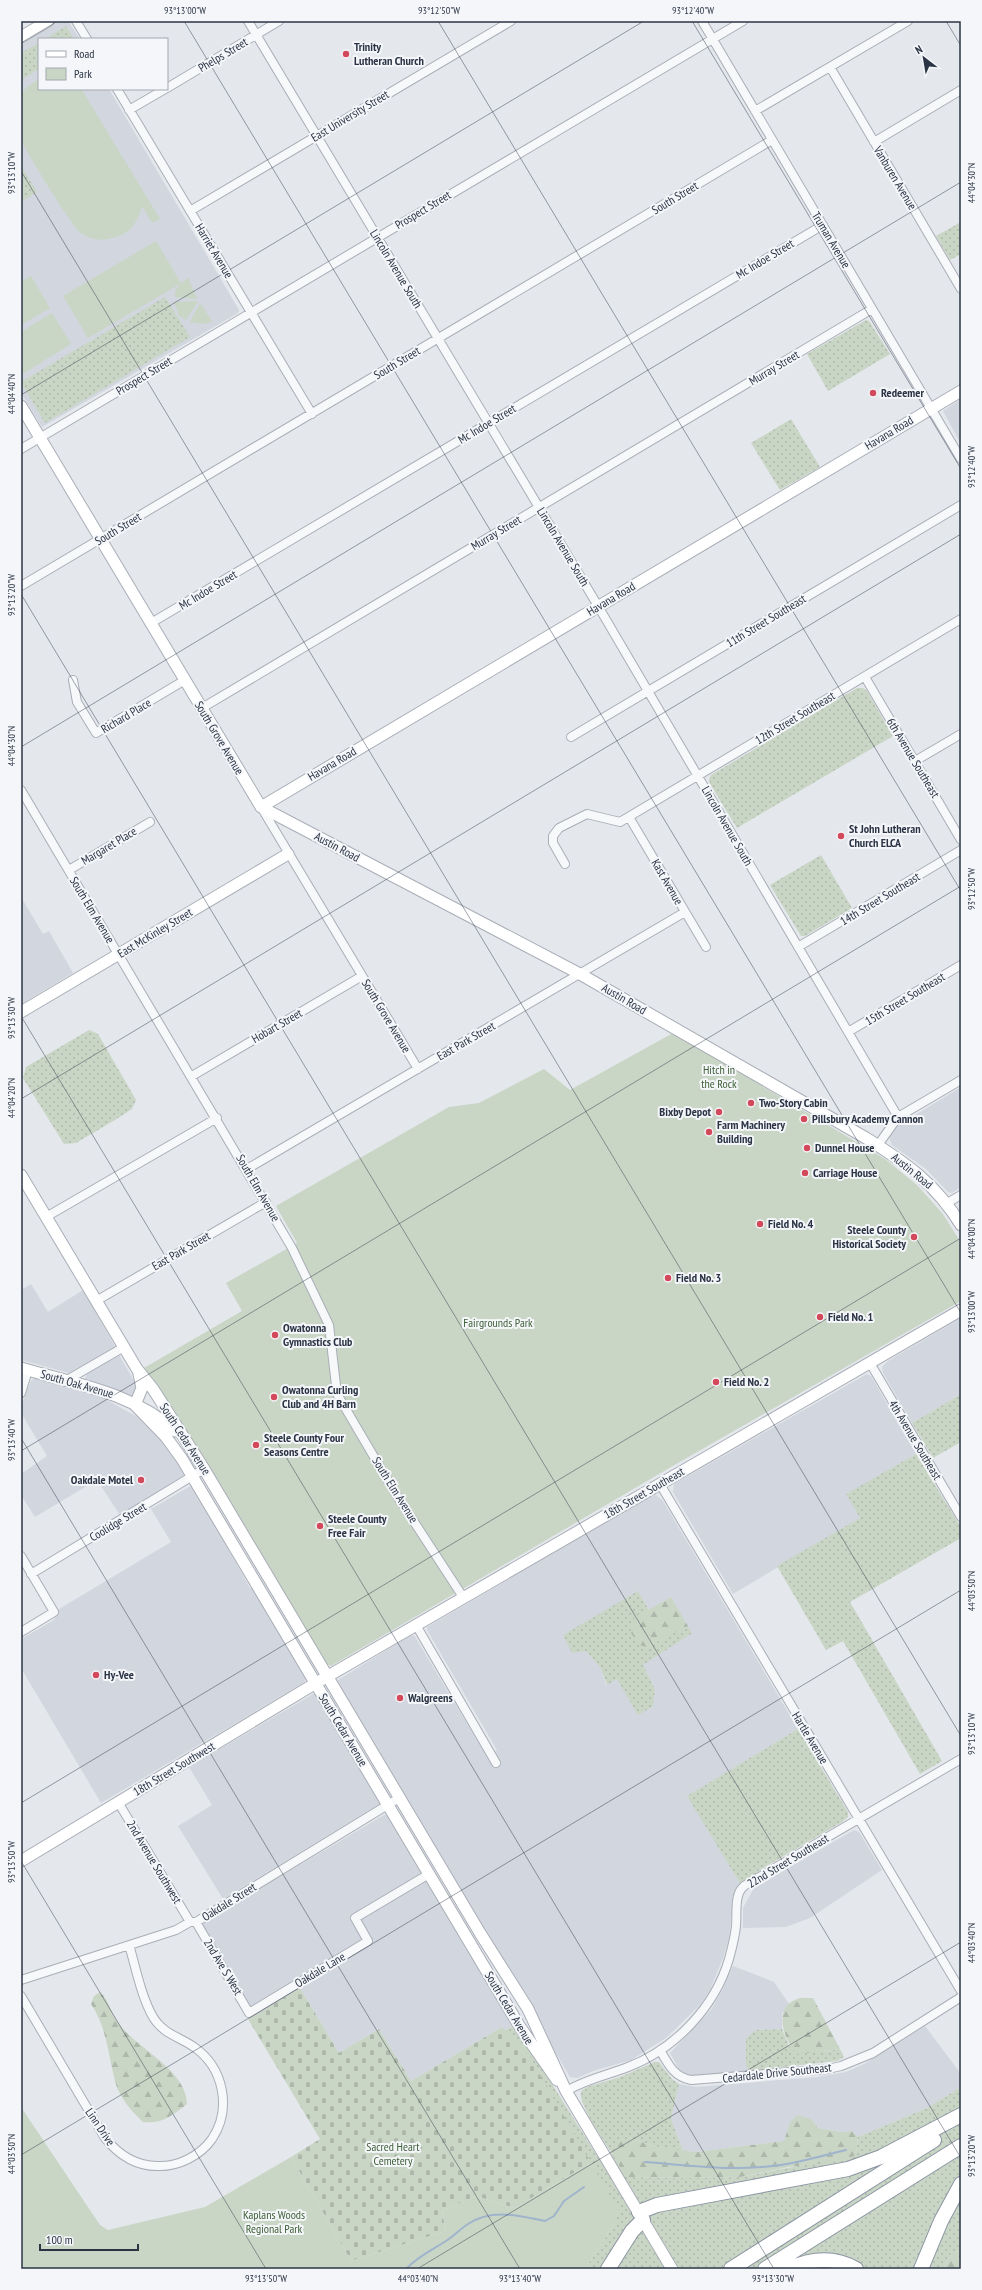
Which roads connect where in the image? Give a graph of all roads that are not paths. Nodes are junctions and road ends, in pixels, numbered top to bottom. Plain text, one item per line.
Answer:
1 (48, 21) edge
2 (76, 21) edge
3 (248, 21) edge
4 (279, 21) edge
5 (511, 21) edge
6 (702, 21) edge
7 (743, 21) edge
8 (908, 21) edge
9 (256, 35) junction
10 (21, 37) edge
11 (86, 38) edge
12 (712, 39) junction
13 (830, 67) junction
14 (168, 87) edge
15 (118, 90) edge
16 (163, 90) edge
17 (961, 90) edge
18 (129, 110) junction
19 (755, 111) junction
20 (317, 136) junction
21 (772, 140) junction
22 (874, 142) junction
23 (190, 211) junction
24 (822, 225) junction
25 (377, 237) junction
26 (961, 289) edge
27 (872, 309) junction
28 (251, 312) junction
29 (438, 339) junction
30 (961, 391) edge
31 (21, 406) edge
32 (931, 408) junction
33 (312, 414) junction
34 (489, 423) junction
35 (40, 438) junction
36 (21, 449) edge
37 (961, 459) edge
38 (961, 505) edge
39 (539, 508) junction
40 (101, 539) junction
41 (21, 586) edge
42 (598, 606) junction
43 (961, 619) edge
44 (151, 624) junction
45 (865, 677) junction
46 (73, 680) dead end
47 (185, 680) junction
48 (648, 691) junction
49 (202, 708) junction
50 (961, 734) edge
51 (571, 737) dead end
52 (915, 761) junction
53 (698, 776) junction
54 (21, 790) edge
55 (261, 807) junction
56 (629, 817) junction
57 (150, 822) dead end
58 (961, 840) edge
59 (961, 850) edge
60 (288, 854) junction
61 (565, 864) dead end
62 (69, 870) junction
63 (685, 912) junction
64 (706, 947) dead end
65 (798, 947) junction
66 (119, 954) junction
67 (961, 965) edge
68 (580, 974) junction
69 (362, 976) junction
70 (21, 1012) edge
71 (848, 1032) junction
72 (418, 1069) junction
73 (192, 1076) junction
74 (961, 1080) edge
75 (898, 1117) junction
76 (217, 1118) junction
77 (878, 1145) junction
78 (247, 1169) junction
79 (21, 1176) edge
80 (961, 1195) edge
81 (266, 1202) junction
82 (947, 1204) junction
83 (46, 1217) junction
84 (961, 1225) edge
85 (96, 1301) junction
86 (961, 1310) edge
87 (124, 1347) junction
88 (870, 1363) junction
89 (25, 1369) edge
90 (137, 1369) junction
91 (67, 1380) junction
92 (21, 1393) edge
93 (135, 1405) junction
94 (188, 1446) junction
95 (204, 1469) junction
96 (193, 1476) junction
97 (660, 1484) junction
98 (961, 1517) edge
99 (21, 1556) edge
100 (32, 1574) junction
101 (463, 1597) junction
102 (416, 1625) junction
103 (21, 1632) edge
104 (327, 1677) junction
105 (316, 1683) junction
106 (961, 1760) edge
107 (496, 1763) dead end
108 (400, 1798) junction
109 (118, 1802) junction
110 (388, 1804) junction
111 (859, 1819) junction
112 (21, 1861) edge
113 (429, 1874) junction
114 (193, 1922) junction
115 (129, 1945) junction
116 (21, 1980) edge
117 (961, 1991) edge
118 (21, 1996) edge
119 (961, 1997) edge
120 (249, 2013) joint
121 (660, 2050) junction
122 (566, 2091) junction
123 (961, 2115) edge
124 (961, 2123) edge
125 (961, 2146) edge
126 (961, 2184) edge
127 (641, 2216) junction
128 (608, 2269) edge
129 (672, 2269) edge
130 (731, 2269) edge
131 (766, 2269) edge
132 (788, 2269) edge
133 (856, 2269) edge
134 (921, 2269) edge

1 - 10 street
2 - 11 street
3 - 9 street, Lincoln Avenue South
4 - 9 street, Phelps Street
5 - 20 street, East University Street
6 - 12 street, Truman Avenue
7 - 12 street, Prospect Street
8 - 13 street
9 - 14 street, Phelps Street
9 - 20 street, Lincoln Avenue South
12 - 19 street, Truman Avenue
12 - 25 street, Prospect Street
13 - 19 street
13 - 22 street, Vanburen Avenue
15 - 18 street, Harriet Avenue
16 - 18 street, Phelps Street
17 - 22 street
18 - 23 street, Harriet Avenue
19 - 21 street, Truman Avenue
20 - 23 street, East University Street
20 - 25 street, Lincoln Avenue South
21 - 24 street, Truman Avenue
21 - 29 street, South Street
22 - 26 street, Vanburen Avenue
23 - 28 street, Harriet Avenue
24 - 27 street, Truman Avenue
24 - 34 street, Mc Indoe Street
25 - 28 street, Prospect Street
25 - 29 street, Lincoln Avenue South
27 - 32 street, Truman Avenue
27 - 39 street, Murray Street
28 - 33 street, Harriet Avenue
28 - 35 street, Prospect Street
29 - 33 street, South Street
29 - 34 street, Lincoln Avenue South
30 - 32 street, Havana Road
31 - 35 street, South Grove Avenue
32 - 37 street, Truman Avenue
32 - 42 street, Havana Road
33 - 40 street, South Street
34 - 39 street, Lincoln Avenue South
34 - 44 street, Mc Indoe Street
35 - 36 street, Prospect Street
35 - 40 street, South Grove Avenue
38 - 48 street, 11th Street Southeast
39 - 42 street, Lincoln Avenue South
39 - 49 street, Murray Street
40 - 41 street, South Street
40 - 44 street, South Grove Avenue
42 - 48 street, Lincoln Avenue South
42 - 55 street, Havana Road
43 - 45 street, 12th Street Southeast
44 - 47 street, South Grove Avenue
45 - 52 street, 6th Avenue Southeast
45 - 53 street, 12th Street Southeast
46 - 47 street, Richard Place
47 - 49 street, South Grove Avenue
48 - 51 street, 11th Street Southeast
48 - 53 street, Lincoln Avenue South
49 - 55 street, South Grove Avenue
50 - 52 street
52 - 58 street, 6th Avenue Southeast
53 - 56 street, 12th Street Southeast
53 - 65 street, Lincoln Avenue South
54 - 62 street, South Elm Avenue
55 - 60 street, South Grove Avenue
55 - 68 street, Austin Road
56 - 61 street
56 - 63 street, Kast Avenue
57 - 62 street, Margaret Place
59 - 65 street, 14th Street Southeast
60 - 66 street, East McKinley Street
60 - 69 street, South Grove Avenue
62 - 66 street, South Elm Avenue
63 - 64 street, Kast Avenue
63 - 68 street, East Park Street
65 - 71 street, Lincoln Avenue South
66 - 70 street, East McKinley Street
66 - 73 street, South Elm Avenue
67 - 71 street, 15th Street Southeast
68 - 72 street, East Park Street
68 - 77 street, Austin Road
69 - 72 street, South Grove Avenue
69 - 73 street, Hobart Street
71 - 75 street, Lincoln Avenue South
72 - 78 street, East Park Street
73 - 76 street, South Elm Avenue
74 - 75 street
75 - 77 street
76 - 78 street, South Elm Avenue
76 - 83 street
77 - 82 street, Austin Road
78 - 81 street, South Elm Avenue
79 - 83 street, South Cedar Avenue
80 - 82 street
81 - 85 street, East Park Street
81 - 101 street, South Elm Avenue
82 - 84 street, Austin Road
83 - 85 street, South Cedar Avenue
85 - 87 street, South Cedar Avenue
86 - 88 street, 18th Street Southeast
87 - 90 street, South Cedar Avenue
87 - 91 street
88 - 97 street, 18th Street Southeast
88 - 98 street, 4th Avenue Southeast
89 - 91 street, South Oak Avenue
89 - 92 street
90 - 93 street, South Cedar Avenue
90 - 94 street, South Cedar Avenue
91 - 93 street, South Oak Avenue
93 - 94 street, South Oak Avenue
93 - 96 street, South Cedar Avenue
94 - 95 street, South Cedar Avenue
95 - 96 street, Coolidge Street
95 - 104 street, South Cedar Avenue
96 - 100 street, Coolidge Street
96 - 105 street, South Cedar Avenue
97 - 101 street, 18th Street Southeast
97 - 111 street, Hartle Avenue
99 - 100 street
100 - 103 street
101 - 102 street, 18th Street Southeast
102 - 104 street, 18th Street Southeast
102 - 107 street
104 - 105 street, 18th Street Southwest
104 - 108 street, South Cedar Avenue
105 - 109 street, 18th Street Southwest
105 - 110 street, South Cedar Avenue
106 - 111 street, 22nd Street Southeast
108 - 110 street, Oakdale Street
108 - 122 street, South Cedar Avenue
109 - 112 street, 18th Street Southwest
109 - 114 street, 2nd Avenue Southwest
110 - 113 street, South Cedar Avenue
110 - 114 street, Oakdale Street
111 - 117 street, Hartle Avenue
111 - 121 street, 22nd Street Southeast
113 - 120 street, Oakdale Lane
113 - 122 street, South Cedar Avenue
114 - 115 street, Oakdale Street
114 - 120 street, 2nd Ave S West
115 - 116 street, Oakdale Street
115 - 118 street, Linn Drive
119 - 121 street, Cedardale Drive Southeast
121 - 122 street, 22nd Street Southeast
122 - 127 street, South Cedar Avenue
123 - 127 highway
124 - 130 highway
125 - 131 highway
126 - 134 highway
127 - 128 highway
127 - 129 street, South Cedar Avenue
132 - 133 highway

